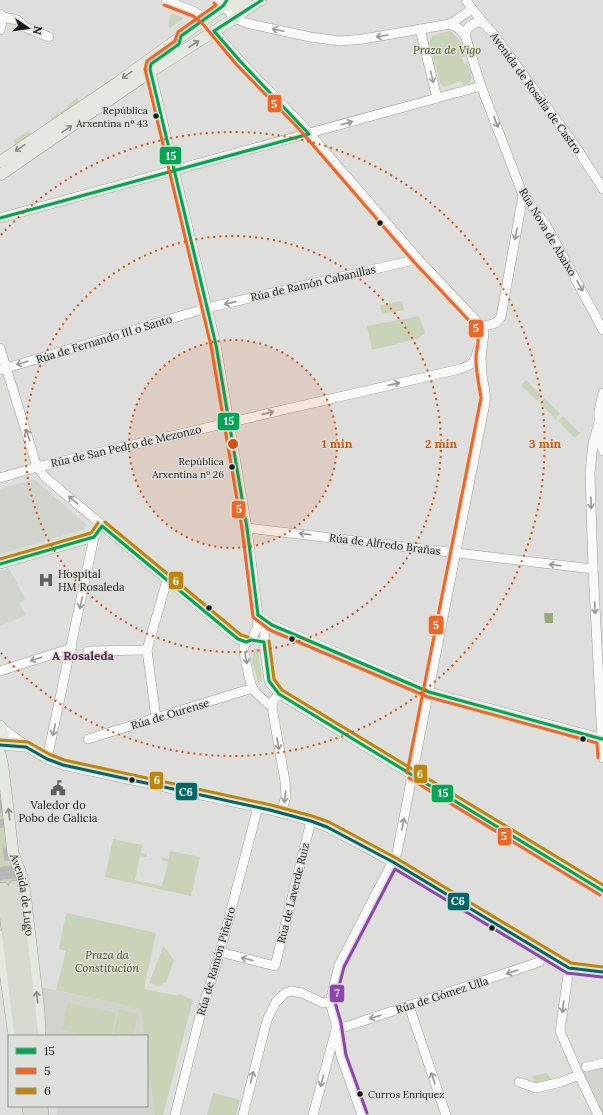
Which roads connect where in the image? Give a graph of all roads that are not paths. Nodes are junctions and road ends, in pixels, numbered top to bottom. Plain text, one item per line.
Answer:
1 (166, 0) edge
2 (262, 0) edge
3 (466, 0) edge
4 (245, 1) edge
5 (223, 2) edge
6 (472, 9) junction
7 (2, 16) edge
8 (205, 18) junction
9 (235, 18) junction
10 (483, 23) junction
11 (450, 24) junction
12 (420, 29) junction
13 (0, 30) edge
14 (214, 31) junction
15 (465, 35) junction
16 (181, 36) junction
17 (49, 37) dead end
18 (150, 72) junction
19 (481, 86) junction
20 (437, 98) junction
21 (310, 134) junction
22 (0, 162) edge
23 (173, 170) junction
24 (0, 175) edge
25 (603, 189) edge
26 (523, 195) junction
27 (0, 218) edge
28 (418, 259) junction
29 (207, 308) junction
30 (480, 327) junction
31 (603, 330) edge
32 (0, 348) edge
33 (3, 369) edge
34 (603, 393) edge
35 (230, 422) junction
36 (602, 426) edge
37 (603, 451) edge
38 (603, 455) edge
39 (591, 464) junction
40 (37, 467) junction
41 (0, 478) edge
42 (102, 526) junction
43 (247, 528) junction
44 (94, 537) junction
45 (455, 552) junction
46 (0, 564) edge
47 (593, 569) junction
48 (168, 580) junction
49 (258, 615) junction
50 (272, 625) junction
51 (249, 641) junction
52 (264, 642) junction
53 (72, 648) junction
54 (147, 650) junction
55 (88, 651) dead end
56 (0, 671) edge
57 (253, 688) junction
58 (429, 692) junction
59 (279, 694) junction
60 (272, 707) junction
61 (156, 718) junction
62 (1, 727) edge
63 (88, 739) dead end
64 (603, 739) edge
65 (0, 744) edge
66 (26, 746) junction
67 (0, 754) edge
68 (603, 758) edge
69 (47, 759) junction
70 (412, 774) junction
71 (258, 808) junction
72 (281, 813) junction
73 (311, 821) junction
74 (393, 862) junction
75 (603, 891) edge
76 (0, 936) edge
77 (220, 952) junction
78 (544, 953) junction
79 (568, 968) junction
80 (603, 972) edge
81 (330, 1002) junction
82 (409, 1006) junction
83 (336, 1030) junction
84 (14, 1035) edge
85 (21, 1035) edge
86 (32, 1035) edge
87 (40, 1035) edge
88 (329, 1056) junction
89 (341, 1056) junction
90 (603, 1063) edge
91 (586, 1067) dead end
92 (578, 1075) junction
93 (519, 1082) dead end
94 (175, 1115) edge
95 (243, 1115) edge
96 (312, 1115) edge
97 (362, 1115) edge
98 (446, 1115) edge
99 (598, 1115) edge

1 - 8 street
2 - 9 street
3 - 6 street, Avenida de Rosalía de Castro
4 - 5 main road
4 - 9 main road
5 - 8 main road
5 - 9 street
6 - 10 street, Avenida de Rosalía de Castro
6 - 11 street
7 - 13 street
7 - 17 street
8 - 14 main road
8 - 16 main road
12 -> 9 street
9 - 14 main road
10 - 15 street
10 - 25 street, Avenida de Rosalía de Castro
11 - 12 street
11 - 15 street
12 -> 20 street
18 -> 14 main road
14 - 21 street
15 - 19 street
16 - 18 street
16 -> 22 main road
18 - 23 street
24 -> 18 main road
19 - 20 street
19 -> 26 street, Rúa Nova de Abaixo
21 -> 20 street
21 - 23 street
21 - 28 street
23 - 27 street
23 - 29 street
26 -> 30 street
26 -> 31 street, Rúa Nova de Abaixo
28 -> 29 street, Rúa de Ramón Cabanillas
28 - 30 street
29 -> 33 street, Rúa de Fernando III o Santo
29 - 35 street
35 -> 30 street, Rúa de San Pedro de Mezonzo
30 - 45 street
32 - 33 street
40 -> 33 street
34 - 36 street
35 - 40 street, Rúa de San Pedro de Mezonzo
35 - 43 street
36 - 37 street
36 - 39 street
38 - 39 street
39 -> 47 street
40 - 41 street, Rúa de San Pedro de Mezonzo
42 -> 40 street
42 - 44 street
42 - 48 street
45 -> 43 street, Rúa de Alfredo Brañas
43 - 49 street
44 - 46 street
44 -> 53 street
47 -> 45 street, Rúa de Alfredo Brañas
45 - 58 street
47 -> 64 street
48 - 51 street
48 - 54 street
49 - 50 street
49 - 51 street
50 - 52 street
50 - 58 street
51 - 52 street
51 -> 57 street
52 - 59 street
53 -> 56 street
53 -> 69 street
54 - 55 street
54 - 61 street
57 - 60 street
57 - 61 street, Rúa de Ourense
58 - 64 street
58 - 70 street
59 - 60 street
59 - 70 street
60 -> 72 street
61 - 63 street, Rúa de Ourense
62 - 65 main road
62 - 66 street
64 - 68 street
65 - 66 street
66 - 69 street
87 -> 67 main road, Avenida de Lugo
69 - 71 street
74 -> 70 street
70 - 75 street
71 - 72 street
71 - 77 street, Rúa de Ramón Piñeiro
72 - 73 street
73 - 74 street
73 -> 77 street, Rúa de Laverde Ruiz
74 - 78 street
74 - 81 street
76 - 84 main road
77 - 94 street, Rúa de Ramón Piñeiro
78 - 79 street
78 -> 82 street, Rúa de Gómez Ulla
79 - 80 street
79 -> 92 street
81 - 83 street
95 -> 81 street
82 -> 83 street, Rúa de Gómez Ulla
98 -> 82 street
83 - 88 street
83 - 89 street
85 - 86 highway, Avenida de Lugo
88 - 89 street
88 -> 96 street
89 - 97 street
90 - 91 street
92 - 93 street
92 - 99 street

